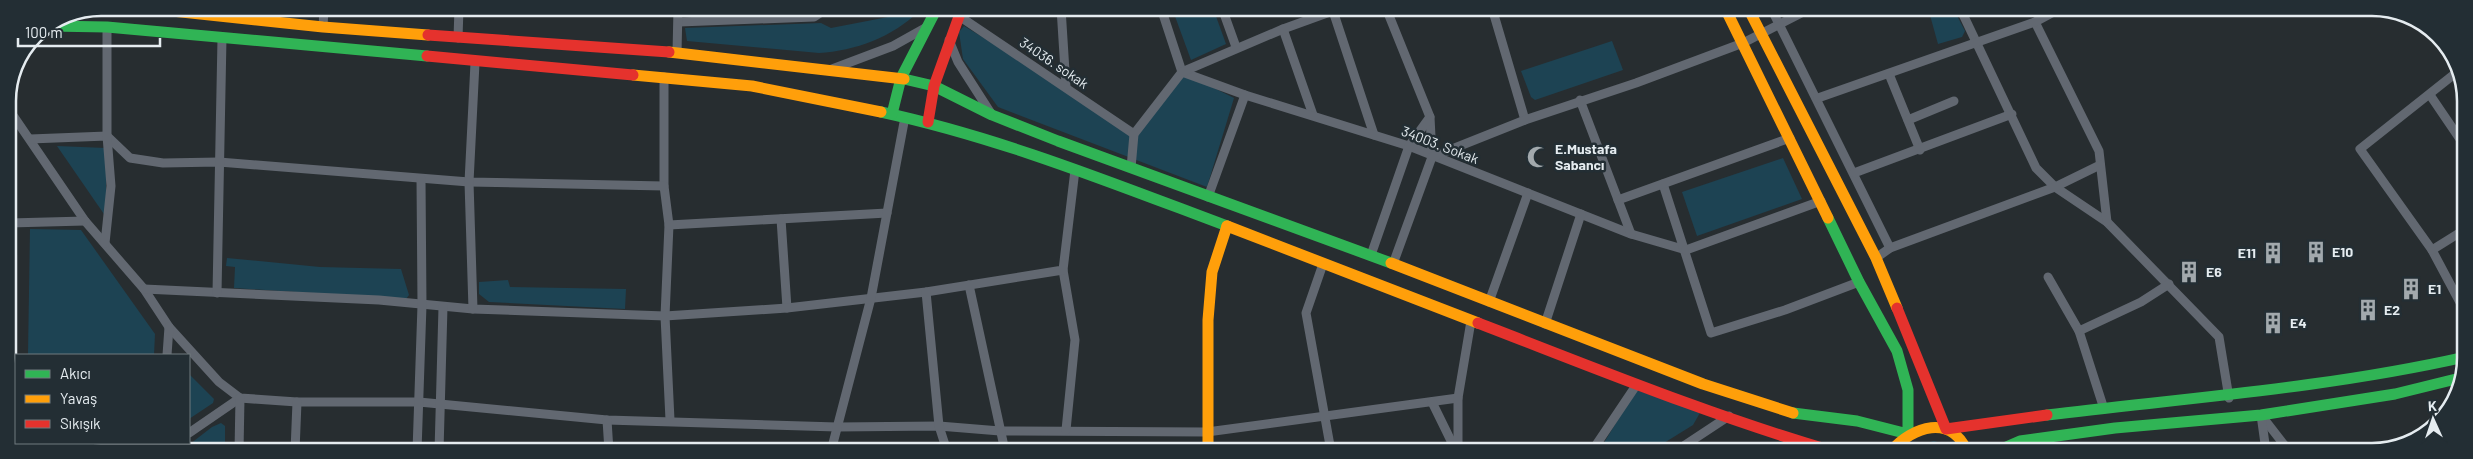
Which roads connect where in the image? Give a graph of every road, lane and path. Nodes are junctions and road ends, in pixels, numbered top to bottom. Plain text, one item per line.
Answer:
1 (227, 16) edge
2 (324, 16) edge
3 (459, 16) edge
4 (679, 16) edge
5 (816, 16) edge
6 (932, 16) edge
7 (958, 16) edge
8 (966, 16) edge
9 (1062, 16) edge
10 (1164, 16) edge
11 (1225, 16) edge
12 (1318, 16) edge
13 (1339, 16) edge
14 (1389, 16) edge
15 (1494, 16) edge
16 (1729, 16) edge
17 (1752, 16) edge
18 (1775, 16) edge
19 (1796, 16) edge
20 (1964, 16) edge
21 (2047, 16) edge
22 (679, 22) junction
23 (2036, 22) junction
24 (1779, 25) junction
25 (63, 26) edge
26 (927, 26) junction
27 (106, 27) junction
28 (324, 27) junction
29 (1283, 29) junction
30 (1760, 35) junction
31 (222, 38) junction
32 (458, 38) junction
33 (949, 39) junction
34 (1978, 41) junction
35 (1742, 43) junction
36 (1236, 47) junction
37 (677, 54) junction
38 (475, 62) junction
39 (830, 70) junction
40 (1182, 72) junction
41 (1889, 74) junction
42 (2452, 76) edge
43 (664, 77) junction
44 (901, 78) junction
45 (934, 86) junction
46 (1066, 87) junction
47 (1245, 95) junction
48 (2430, 95) junction
49 (1818, 98) junction
50 (1580, 100) junction
51 (1954, 101) dead end
52 (892, 114) junction
53 (2012, 114) junction
54 (992, 115) junction
55 (1313, 115) junction
56 (905, 117) junction
57 (1430, 117) junction
58 (16, 119) edge
59 (1525, 120) junction
60 (1908, 120) junction
61 (928, 122) junction
62 (1134, 134) junction
63 (1374, 135) junction
64 (2457, 135) edge
65 (106, 136) junction
66 (1790, 138) junction
67 (30, 139) junction
68 (1409, 146) junction
69 (1920, 150) junction
70 (1432, 157) junction
71 (219, 162) junction
72 (2100, 165) junction
73 (1131, 168) junction
74 (1075, 170) junction
75 (1854, 173) junction
76 (421, 179) junction
77 (470, 182) junction
78 (1663, 184) junction
79 (664, 186) junction
80 (2055, 187) junction
81 (1528, 193) junction
82 (1208, 197) junction
83 (1618, 200) junction
84 (1821, 201) junction
85 (887, 214) junction
86 (1581, 214) junction
87 (781, 219) junction
88 (85, 220) junction
89 (2107, 222) junction
90 (16, 223) edge
91 (669, 225) junction
92 (1227, 226) junction
93 (1631, 234) junction
94 (2457, 234) edge
95 (105, 243) junction
96 (1890, 248) junction
97 (1686, 250) junction
98 (2432, 250) junction
99 (1370, 255) junction
100 (1876, 258) junction
101 (1323, 264) junction
102 (1393, 264) junction
103 (1063, 270) junction
104 (2048, 277) dead end
105 (1859, 282) junction
106 (2169, 284) junction
107 (969, 285) junction
108 (144, 289) junction
109 (926, 292) junction
110 (217, 293) junction
111 (2457, 297) edge
112 (871, 298) junction
113 (1489, 302) junction
114 (422, 305) junction
115 (443, 307) junction
116 (787, 308) junction
117 (474, 309) junction
118 (665, 316) junction
119 (1471, 321) junction
120 (1545, 324) junction
121 (169, 327) junction
122 (2079, 331) junction
123 (167, 354) edge
124 (2457, 359) edge
125 (2453, 380) edge
126 (1637, 384) junction
127 (240, 398) junction
128 (1458, 398) junction
129 (2229, 398) junction
130 (297, 402) junction
131 (418, 402) junction
132 (1432, 402) junction
133 (439, 404) junction
134 (2104, 409) junction
135 (2261, 415) junction
136 (1729, 416) junction
137 (1325, 417) junction
138 (607, 420) junction
139 (670, 420) junction
140 (939, 426) junction
141 (837, 427) junction
142 (1946, 429) junction
143 (1066, 430) junction
144 (1000, 431) junction
145 (190, 432) edge
146 (1206, 432) junction
147 (1908, 434) junction
148 (1791, 439) junction
149 (239, 443) edge
150 (295, 443) edge
151 (417, 443) edge
152 (439, 443) edge
153 (608, 443) edge
154 (833, 443) edge
155 (944, 443) edge
156 (1003, 443) edge
157 (1207, 443) edge
158 (1330, 443) edge
159 (1453, 443) edge
160 (1457, 443) edge
161 (1597, 443) edge
162 (1690, 443) edge
163 (1796, 443) edge
164 (1805, 443) edge
165 (1895, 443) edge
166 (1964, 443) edge
167 (2015, 443) edge
168 (2265, 443) edge
169 (2282, 443) edge

1 - 28 main road
2 - 28 street
3 - 32 street
4 - 22 street
5 - 22 street
6 - 26 main road
7 - 33 main road
8 - 46 street, 34036. sokak
9 - 46 street
10 - 40 street
11 - 36 street
12 - 29 street
13 - 63 street
14 - 57 street
15 - 59 street
16 - 35 main road
17 - 30 main road
18 - 24 street
19 - 24 street
20 - 34 street
21 - 23 street
22 - 37 street
23 - 34 street
23 - 72 street
24 - 30 street
24 - 49 street
25 - 27 main road
26 - 39 street
26 - 44 main road
27 - 31 main road
27 - 65 street
28 - 32 main road
29 - 36 street
29 - 55 street
30 - 35 street
30 - 100 main road
31 - 38 main road
31 - 71 street
32 - 37 main road
33 - 45 main road
33 - 54 street
34 - 41 street
34 - 53 street
35 - 50 street
35 - 66 main road
36 - 40 street
37 - 39 main road
38 - 43 main road
38 - 77 street
39 - 44 main road
40 - 47 street, 34003. Sokak
40 - 62 street
41 - 49 street
41 - 60 street
42 - 48 street
43 - 52 main road
43 - 79 street
44 - 45 main road
44 - 52 main road
45 - 54 main road
45 - 61 main road
46 - 62 street, 34036. sokak
47 - 55 street, 34003. Sokak
47 - 82 street
48 - 64 street
48 - 98 street
49 - 75 street
50 - 59 street
50 - 83 street
51 - 60 street
52 - 56 main road
53 - 69 street
53 - 80 street
54 - 73 main road
55 - 63 street, 34003. Sokak
56 - 61 main road
56 - 85 street
57 - 68 street
57 - 70 street
58 - 67 street
59 - 70 street
60 - 69 street
61 - 74 main road
62 - 73 street
63 - 68 street, 34003. Sokak
65 - 67 street
65 - 71 street
65 - 95 street
66 - 78 street
66 - 84 main road
67 - 88 street
68 - 70 street, 34003. Sokak
68 - 99 street
69 - 75 street
70 - 81 street, 34003. Sokak
70 - 102 street
71 - 76 street
71 - 110 street
72 - 80 street
72 - 89 street
73 - 82 main road
74 - 92 main road
74 - 103 street
75 - 96 street
76 - 77 street
76 - 114 street
77 - 79 street
77 - 117 street
78 - 83 street
78 - 97 street
79 - 91 street
80 - 89 street
80 - 96 street
81 - 86 street, 34003. Sokak
81 - 113 street
82 - 99 main road
83 - 93 street
84 - 97 street
84 - 105 main road
85 - 87 street
85 - 112 street
86 - 93 street, 34003. Sokak
86 - 120 street
87 - 91 street
87 - 116 street
88 - 90 street
88 - 95 street
89 - 106 street
91 - 118 street
92 - 101 main road
92 - 146 main road
93 - 97 street, 34003. Sokak
94 - 98 street
95 - 108 street
96 - 100 street
97 - 105 street
98 - 111 street
99 - 102 main road
100 - 142 main road
101 - 119 main road
101 - 137 street
102 - 113 main road
103 - 107 street
103 - 143 street
104 - 122 street
105 - 147 main road
106 - 122 street
106 - 129 street
107 - 109 street
107 - 144 street
108 - 110 street
108 - 121 street
109 - 112 street
109 - 140 street
110 - 114 street
112 - 116 street
112 - 141 street
113 - 120 main road
114 - 115 street
114 - 131 street
115 - 117 street
115 - 133 street
116 - 118 street
117 - 118 street
118 - 139 street
119 - 126 main road
119 - 128 street
120 - 147 main road
121 - 123 street
121 - 127 street
122 - 134 street
124 - 129 main road
125 - 135 main road
126 - 136 main road
126 - 161 street
127 - 130 street
127 - 145 street
127 - 149 street
128 - 132 street
128 - 160 street
129 - 134 main road
130 - 131 street
130 - 150 street
131 - 133 street
131 - 151 street
132 - 137 street
132 - 159 street
133 - 138 street
133 - 152 street
134 - 142 main road
135 - 167 main road
135 - 168 street
135 - 169 street
136 - 148 main road
136 - 162 street
137 - 146 street
137 - 158 street
138 - 139 street
138 - 153 street
139 - 141 street
140 - 141 street
140 - 144 street
140 - 155 street
141 - 154 street
142 - 147 main road
142 - 166 main road
143 - 144 street
143 - 146 street
144 - 156 street
146 - 157 main road
147 - 165 main road
148 - 163 main road
148 - 164 main road

